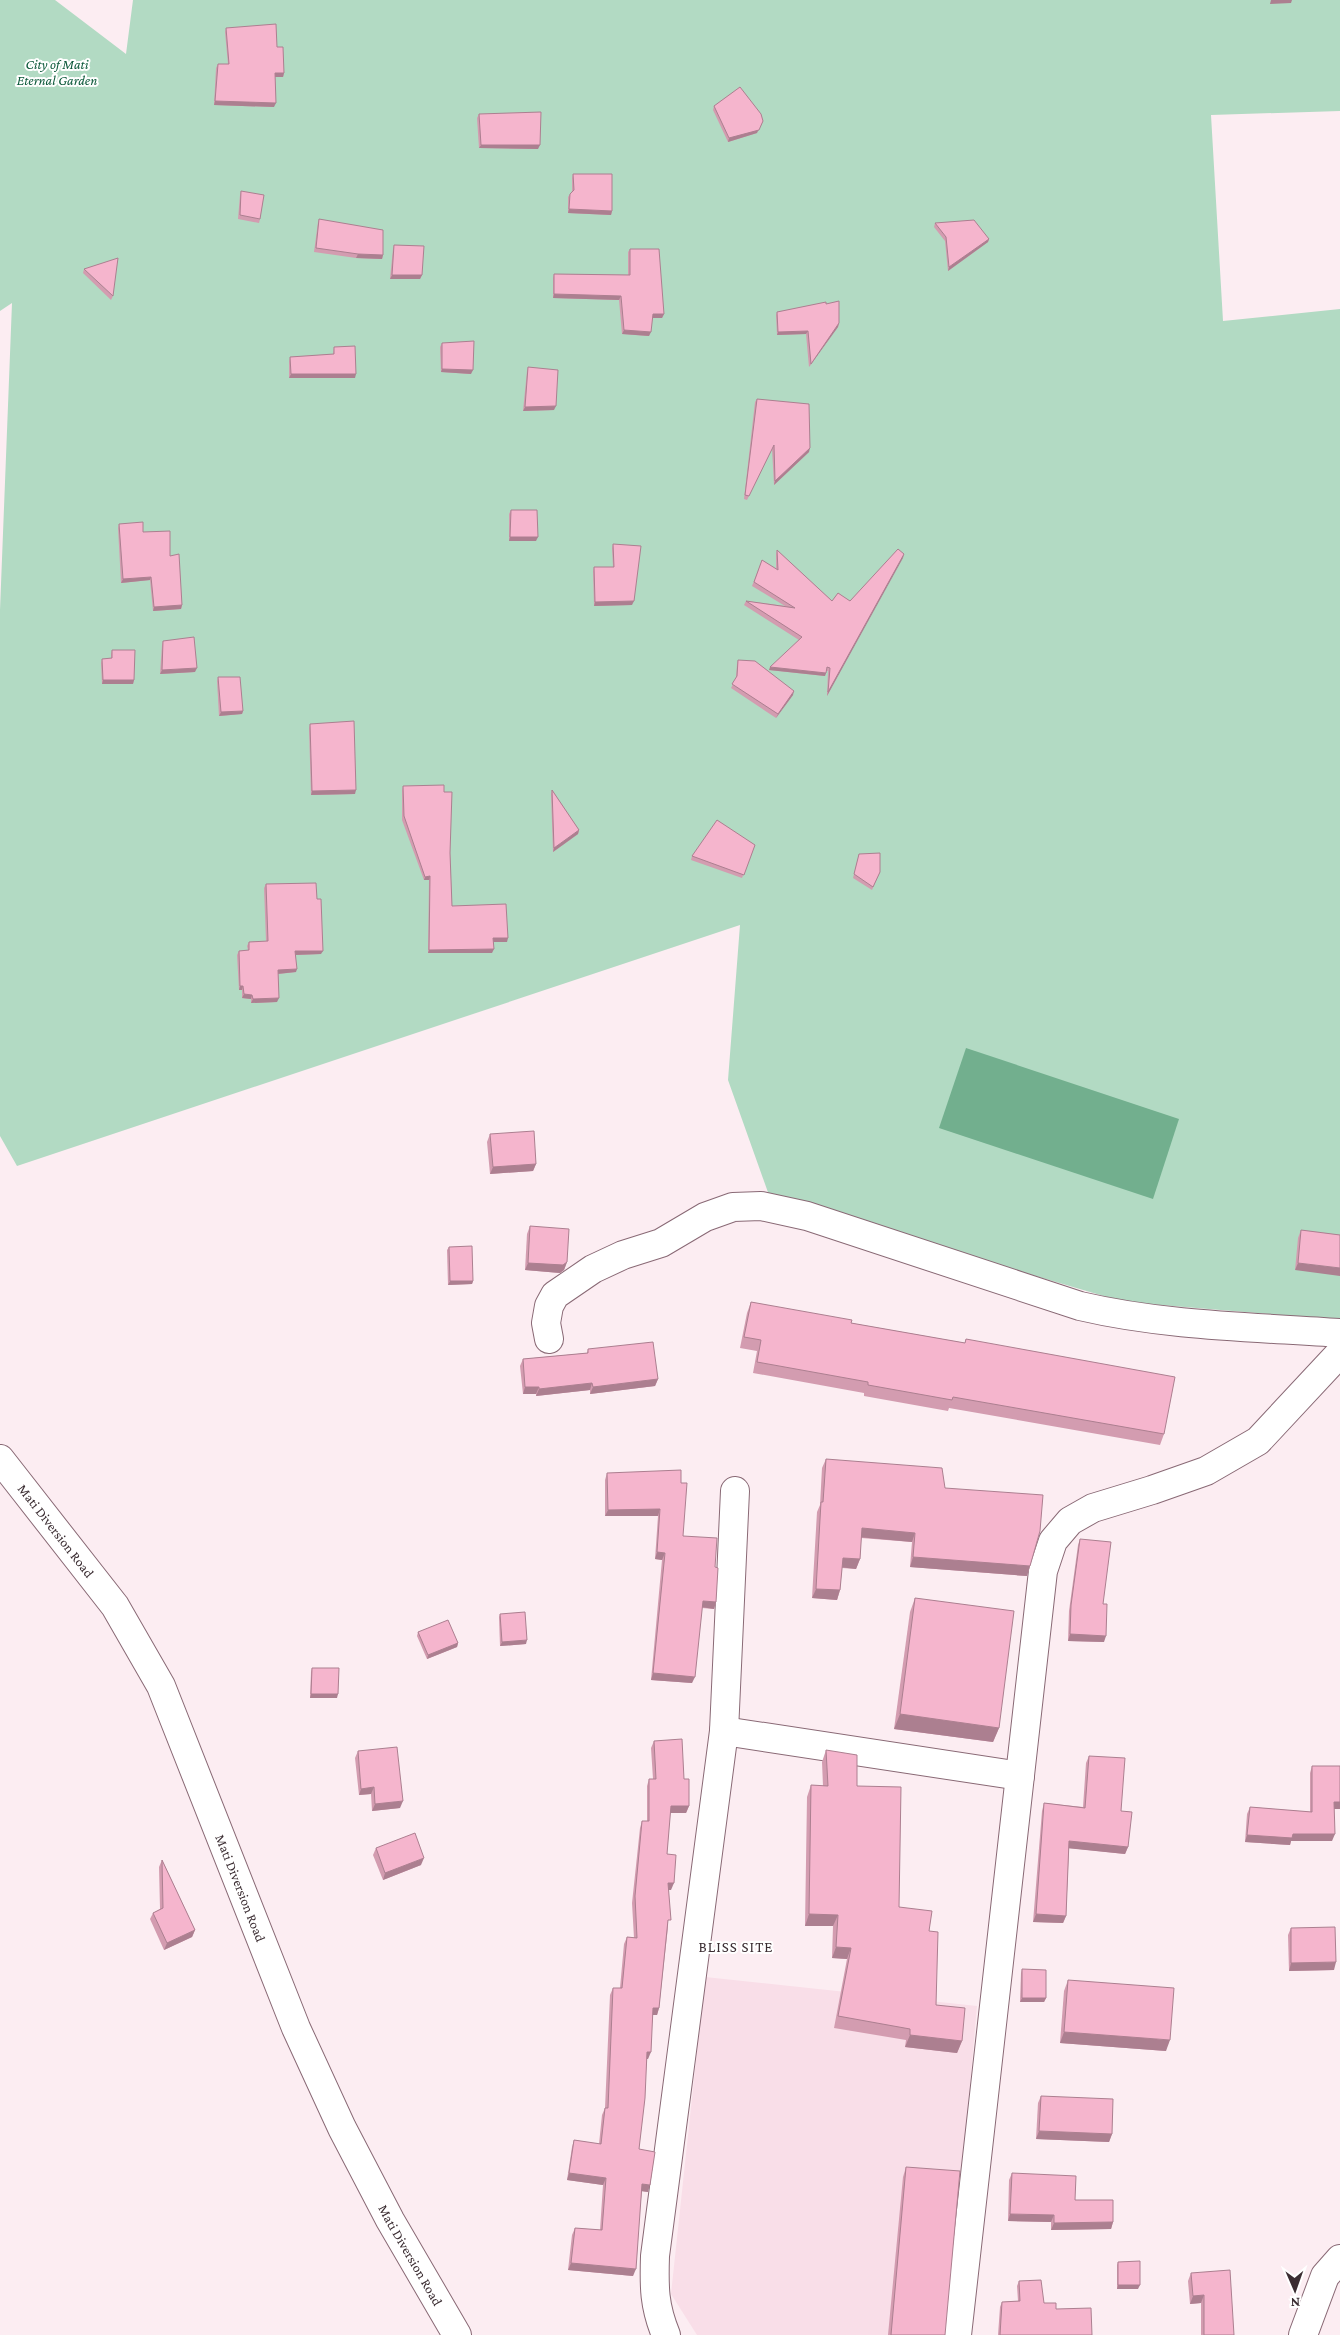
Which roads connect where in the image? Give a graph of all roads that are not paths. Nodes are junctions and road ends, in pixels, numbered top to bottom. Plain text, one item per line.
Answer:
1 (1340, 1333) edge
2 (549, 1339) dead end
3 (1340, 1353) edge
4 (0, 1459) edge
5 (735, 1491) dead end
6 (724, 1731) junction
7 (1020, 1776) junction
8 (1340, 2259) edge
9 (457, 2335) edge
10 (666, 2335) edge
11 (957, 2335) edge
12 (1303, 2335) edge

1 - 2 main road
3 - 7 main road
4 - 9 main road, Mati Diversion Road
5 - 6 main road
6 - 7 main road
6 - 10 main road
7 - 11 main road
8 - 12 main road

